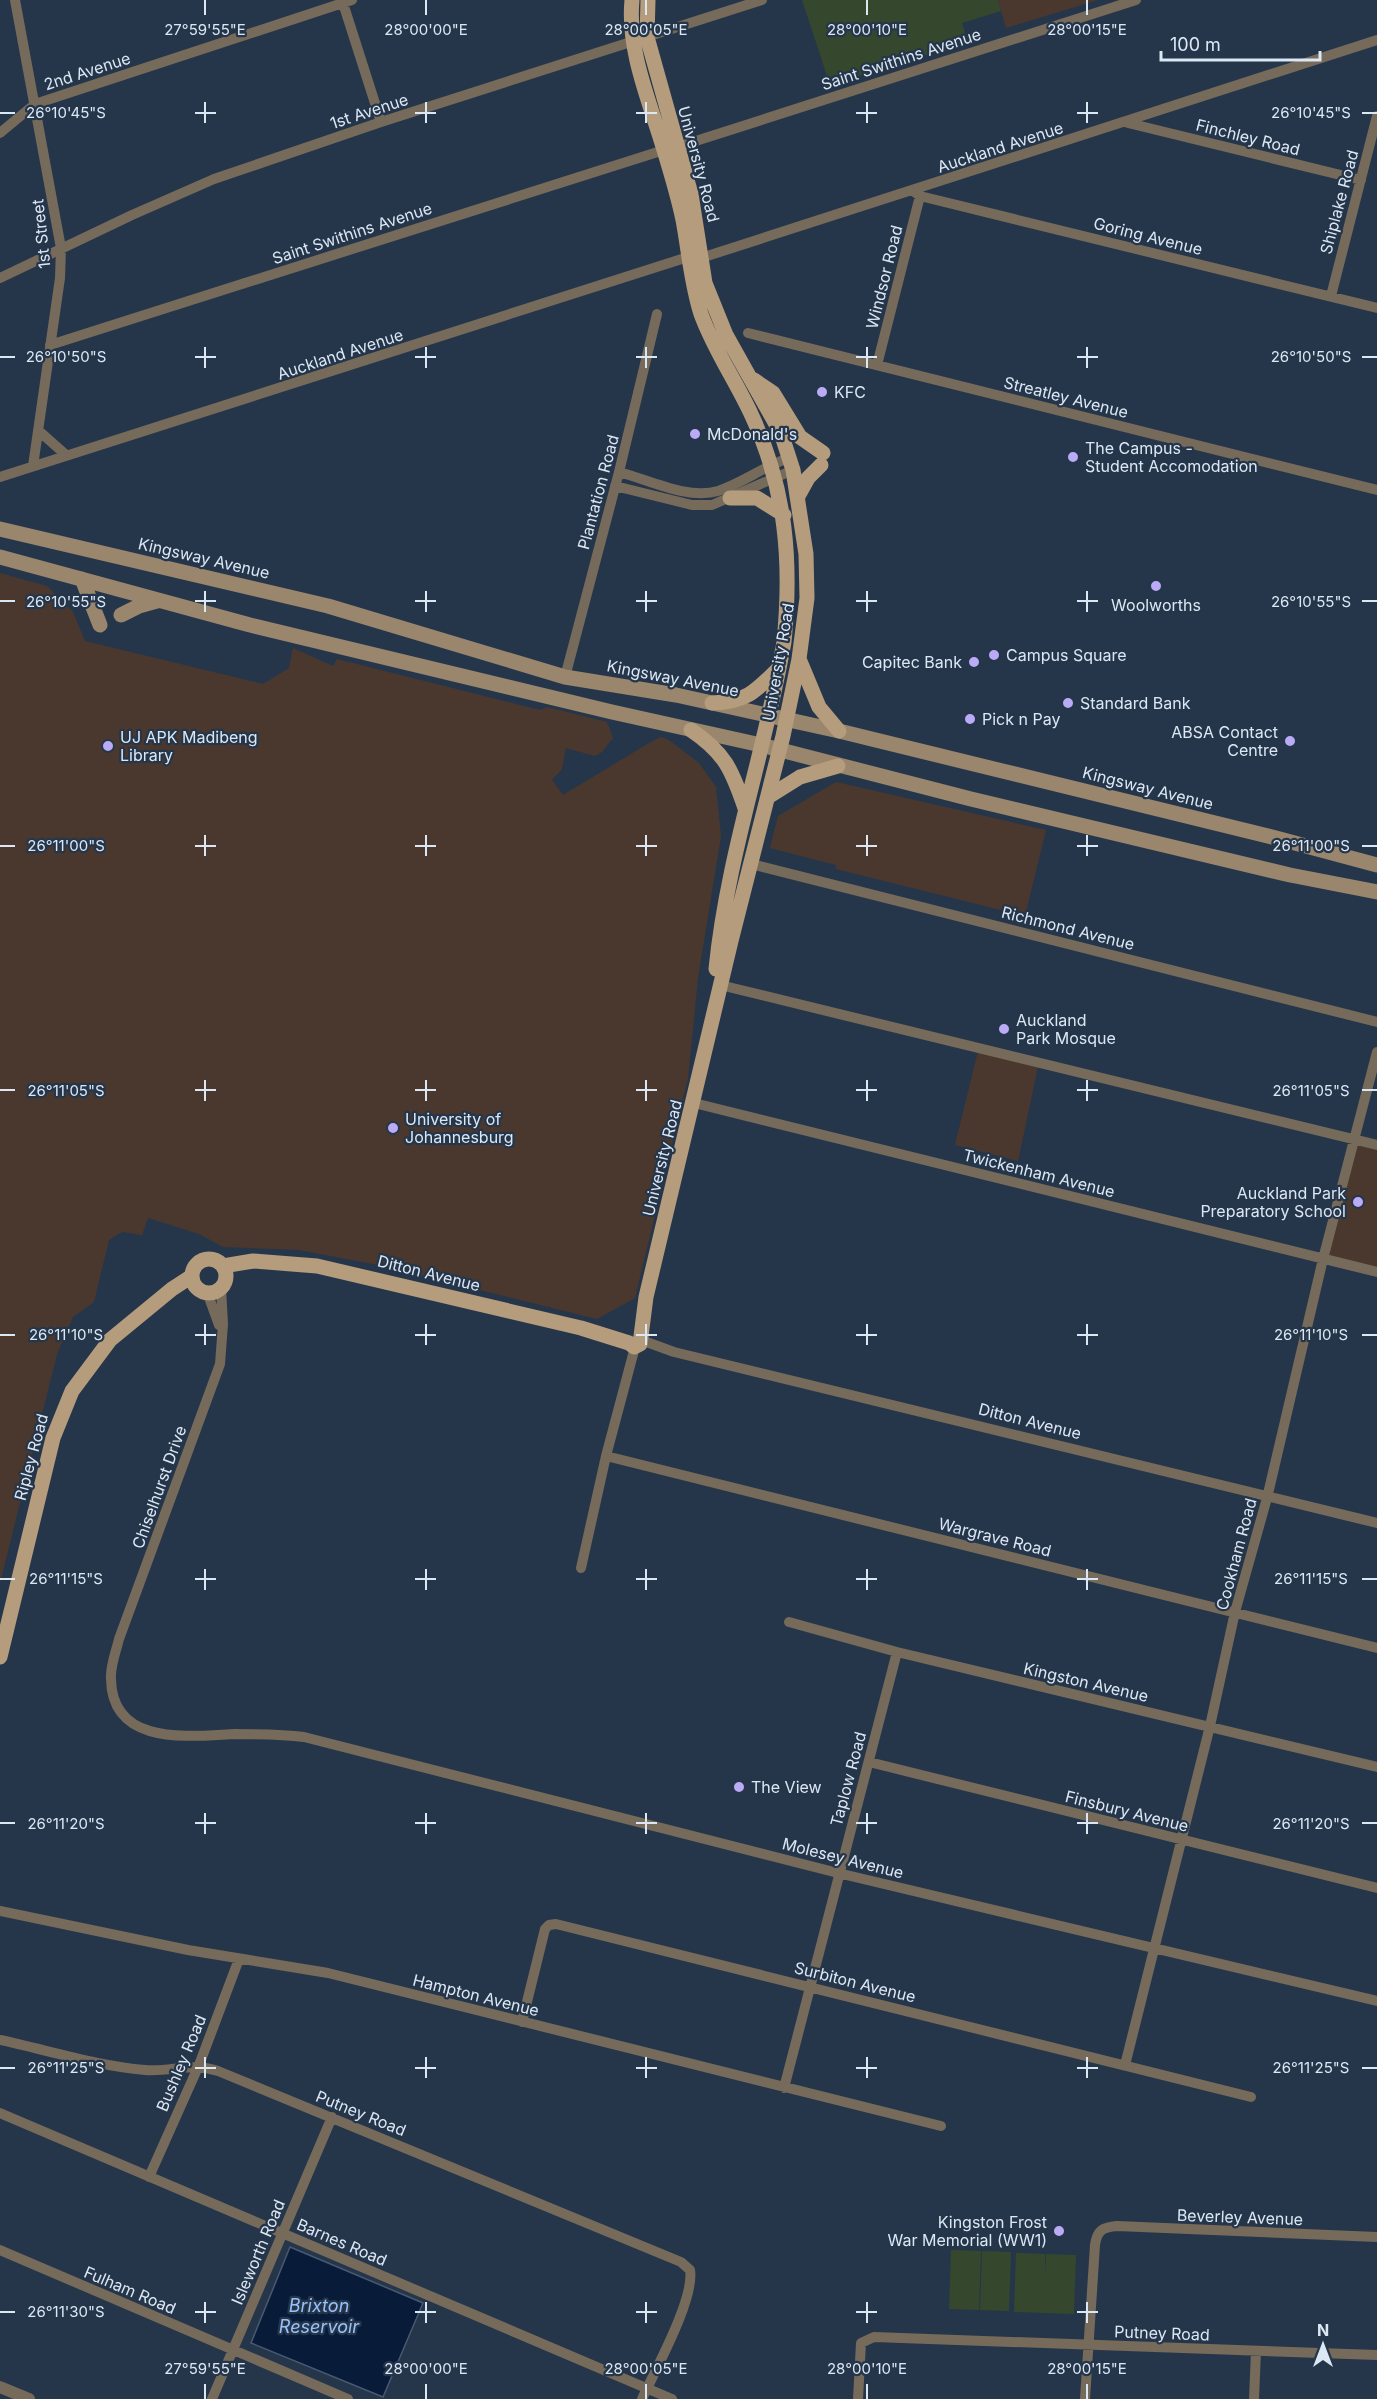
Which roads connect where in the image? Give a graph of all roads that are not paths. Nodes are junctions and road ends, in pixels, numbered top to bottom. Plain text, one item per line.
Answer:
1 (15, 0) edge
2 (632, 0) edge
3 (648, 0) edge
4 (762, 0) edge
5 (1136, 0) edge
6 (346, 1) edge
7 (639, 39) junction
8 (1377, 40) edge
9 (36, 104) junction
10 (1377, 116) edge
11 (381, 122) junction
12 (1127, 123) junction
13 (0, 133) edge
14 (670, 148) junction
15 (1361, 180) junction
16 (916, 194) junction
17 (61, 248) junction
18 (694, 258) junction
19 (0, 278) edge
20 (1331, 296) junction
21 (1377, 308) edge
22 (657, 314) dead end
23 (748, 333) dead end
24 (50, 345) junction
25 (877, 365) junction
26 (752, 378) junction
27 (39, 431) junction
28 (66, 455) junction
29 (791, 464) junction
30 (33, 466) junction
31 (774, 469) junction
32 (619, 472) junction
33 (0, 477) edge
34 (615, 486) junction
35 (1377, 490) edge
36 (798, 496) junction
37 (730, 498) junction
38 (784, 515) junction
39 (0, 529) edge
40 (0, 557) edge
41 (82, 579) junction
42 (160, 601) junction
43 (121, 615) dead end
44 (100, 625) dead end
45 (800, 659) junction
46 (780, 668) junction
47 (565, 677) junction
48 (712, 703) junction
49 (768, 715) junction
50 (786, 719) junction
51 (691, 730) junction
52 (839, 731) junction
53 (761, 745) junction
54 (780, 750) junction
55 (838, 766) junction
56 (768, 797) junction
57 (745, 808) junction
58 (751, 864) junction
59 (1377, 865) edge
60 (1377, 892) edge
61 (720, 985) junction
62 (1377, 1022) edge
63 (710, 1026) junction
64 (1377, 1052) edge
65 (694, 1103) junction
66 (1355, 1140) junction
67 (1377, 1145) edge
68 (1323, 1259) junction
69 (1377, 1272) edge
70 (211, 1281) junction
71 (635, 1341) junction
72 (606, 1456) junction
73 (1267, 1498) junction
74 (1377, 1523) edge
75 (580, 1568) dead end
76 (1235, 1612) junction
77 (789, 1622) dead end
78 (1377, 1648) edge
79 (897, 1652) junction
80 (0, 1657) edge
81 (1210, 1726) junction
82 (304, 1737) joint
83 (869, 1762) junction
84 (1377, 1767) edge
85 (1181, 1840) junction
86 (838, 1873) junction
87 (1377, 1888) edge
88 (0, 1911) edge
89 (1154, 1946) junction
90 (239, 1959) junction
91 (809, 1987) junction
92 (1377, 2001) edge
93 (522, 2022) junction
94 (0, 2040) edge
95 (1125, 2064) junction
96 (199, 2065) junction
97 (784, 2088) junction
98 (1251, 2097) dead end
99 (0, 2113) edge
100 (332, 2117) junction
101 (941, 2126) dead end
102 (149, 2177) junction
103 (282, 2233) junction
104 (1377, 2237) edge
105 (0, 2250) edge
106 (1087, 2345) junction
107 (233, 2350) junction
108 (1256, 2351) junction
109 (1377, 2355) edge
110 (0, 2386) edge
111 (645, 2394) edge
112 (29, 2399) edge
113 (212, 2399) edge
114 (348, 2399) edge
115 (672, 2399) edge
116 (858, 2399) edge
117 (1085, 2399) edge
118 (1254, 2399) edge

1 - 9 street, 1st Street
2 - 7 main road
3 - 7 main road
4 - 7 street, 1st Avenue
5 - 14 street, Saint Swithins Avenue
6 - 9 street, 2nd Avenue
6 - 11 street
7 - 11 street, 1st Avenue
7 - 14 main road, University Road
8 - 12 street, Auckland Avenue
9 - 13 street
9 - 17 street, 1st Street
10 - 15 street, Shiplake Road
11 - 17 street, 1st Avenue
12 - 15 street, Finchley Road
12 - 16 street, Auckland Avenue
14 - 18 main road, University Road
14 - 24 street, Saint Swithins Avenue
15 - 20 street, Shiplake Road
16 - 18 street, Auckland Avenue
16 - 20 street, Goring Avenue
16 - 25 street, Windsor Road
17 - 19 street, 1st Avenue
17 - 24 street, 1st Street
18 - 26 main road, University Road
18 - 28 street, Auckland Avenue
18 - 31 main road, University Road
20 - 21 street, Goring Avenue
22 - 32 street, Plantation Road
23 - 25 street, Streatley Avenue
24 - 27 street, 1st Street
25 - 35 street, Streatley Avenue
26 - 29 main road, University Road
26 - 36 main road
27 - 28 street
27 - 30 street, 1st Street
28 - 30 street, Auckland Avenue
29 - 31 street
29 - 36 main road, University Road
30 - 33 street, Auckland Avenue
31 - 32 street
31 - 37 street
31 - 38 main road, University Road
32 - 34 street, Plantation Road
34 - 37 street
34 - 47 street, Plantation Road
36 - 45 main road, University Road
37 - 38 main road
38 - 46 main road, University Road
39 - 47 main road, Kingsway Avenue
40 - 41 main road
41 - 42 main road
41 - 44 main road
42 - 43 main road
42 - 51 main road
45 - 50 main road, University Road
45 - 52 main road
46 - 48 main road
46 - 49 main road, University Road
47 - 48 main road, Kingsway Avenue
48 - 49 main road, Kingsway Avenue
49 - 50 main road, Kingsway Avenue
49 - 53 main road, University Road
50 - 52 main road, Kingsway Avenue
50 - 54 main road, University Road
51 - 53 main road
51 - 57 main road
52 - 59 main road, Kingsway Avenue
53 - 54 main road
53 - 57 main road, University Road
54 - 55 main road
54 - 56 main road, University Road
55 - 56 main road
55 - 60 main road
56 - 58 main road, University Road
57 - 63 main road, University Road
58 - 61 main road, University Road
58 - 62 street, Richmond Avenue
61 - 63 main road, University Road
61 - 66 street
63 - 65 main road, University Road
64 - 66 street, Cookham Road
65 - 68 street, Twickenham Avenue
65 - 71 main road, University Road
66 - 67 street
66 - 68 street, Cookham Road
68 - 69 street, Twickenham Avenue
68 - 73 street, Cookham Road
70 - 71 main road, Ditton Avenue
70 - 80 main road, Ripley Road
70 - 82 street, Chiselhurst Drive
71 - 72 street, University Road
71 - 73 street, Ditton Avenue
72 - 75 street, University Road
72 - 76 street, Wargrave Road
73 - 74 street, Ditton Avenue
73 - 76 street, Cookham Road
76 - 78 street, Wargrave Road
76 - 81 street, Cookham Road
77 - 79 street, Kingston Avenue
79 - 81 street, Kingston Avenue
79 - 83 street, Taplow Road
81 - 84 street, Kingston Avenue
81 - 85 street, Cookham Road
82 - 86 street, Molesey Avenue
83 - 85 street, Finsbury Avenue
83 - 86 street, Taplow Road
85 - 87 street, Finsbury Avenue
85 - 89 street, Cookham Road
86 - 89 street, Molesey Avenue
86 - 91 street, Taplow Road
88 - 90 street, Hampton Avenue
89 - 92 street, Molesey Avenue
89 - 95 street, Cookham Road
90 - 93 street, Hampton Avenue
90 - 96 street, Bushley Road
91 - 93 street, Surbiton Avenue
91 - 95 street, Surbiton Avenue
91 - 97 street, Taplow Road
93 - 97 street, Hampton Avenue
94 - 96 street, Putney Road
95 - 98 street, Surbiton Avenue
96 - 100 street, Putney Road
96 - 102 street, Bushley Road
97 - 101 street, Hampton Avenue
99 - 102 street, Barnes Road
100 - 103 street, Isleworth Road
100 - 111 street, Putney Road
102 - 103 street, Barnes Road
103 - 107 street, Isleworth Road
103 - 111 street, Barnes Road
104 - 106 street, Beverley Avenue
105 - 107 street, Fulham Road
106 - 108 street, Putney Road
106 - 116 street, Putney Road
106 - 117 street
107 - 113 street, Isleworth Road
107 - 114 street, Fulham Road
108 - 109 street, Putney Road
108 - 118 street
110 - 112 street
111 - 115 street, Barnes Road

